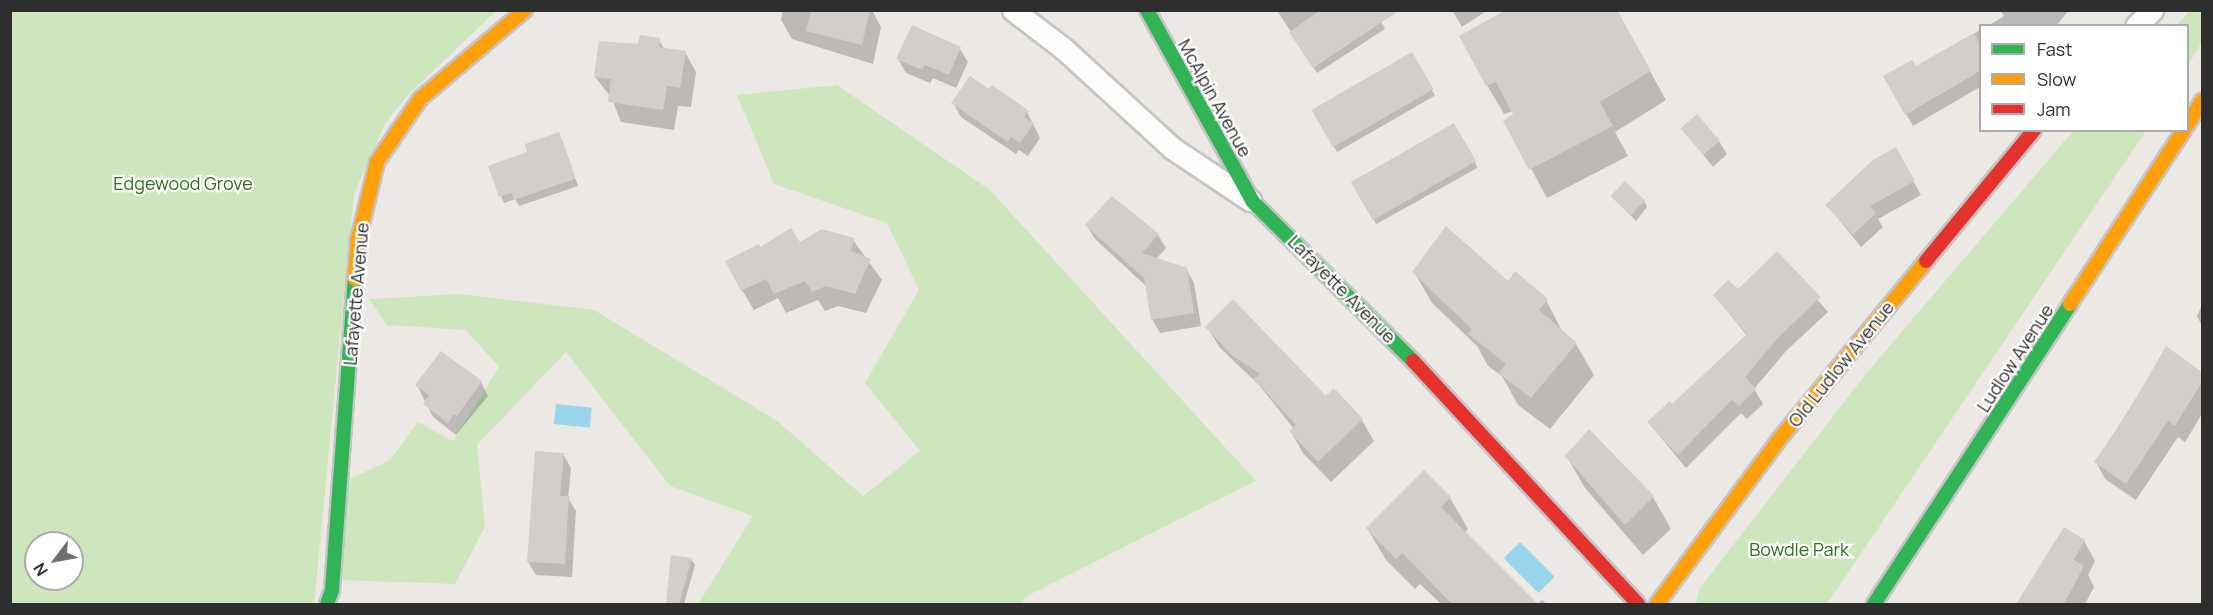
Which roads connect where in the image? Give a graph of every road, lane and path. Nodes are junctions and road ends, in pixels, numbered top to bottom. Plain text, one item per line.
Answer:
1 (525, 10) edge
2 (1013, 10) edge
3 (1147, 10) edge
4 (2152, 10) edge
5 (2138, 24) edge
6 (2202, 100) edge
7 (2189, 121) edge
8 (2032, 132) edge
9 (2183, 132) edge
10 (1253, 201) junction
11 (327, 604) edge
12 (1638, 604) edge
13 (1657, 604) edge
14 (1874, 604) edge

1 - 11 street, Lafayette Avenue
2 - 10 street, Lafayette Avenue
3 - 10 street, McAlpin Avenue
4 - 5 street
6 - 7 street
8 - 13 street, Old Ludlow Avenue
9 - 14 street, Ludlow Avenue
10 - 12 street, Lafayette Avenue

